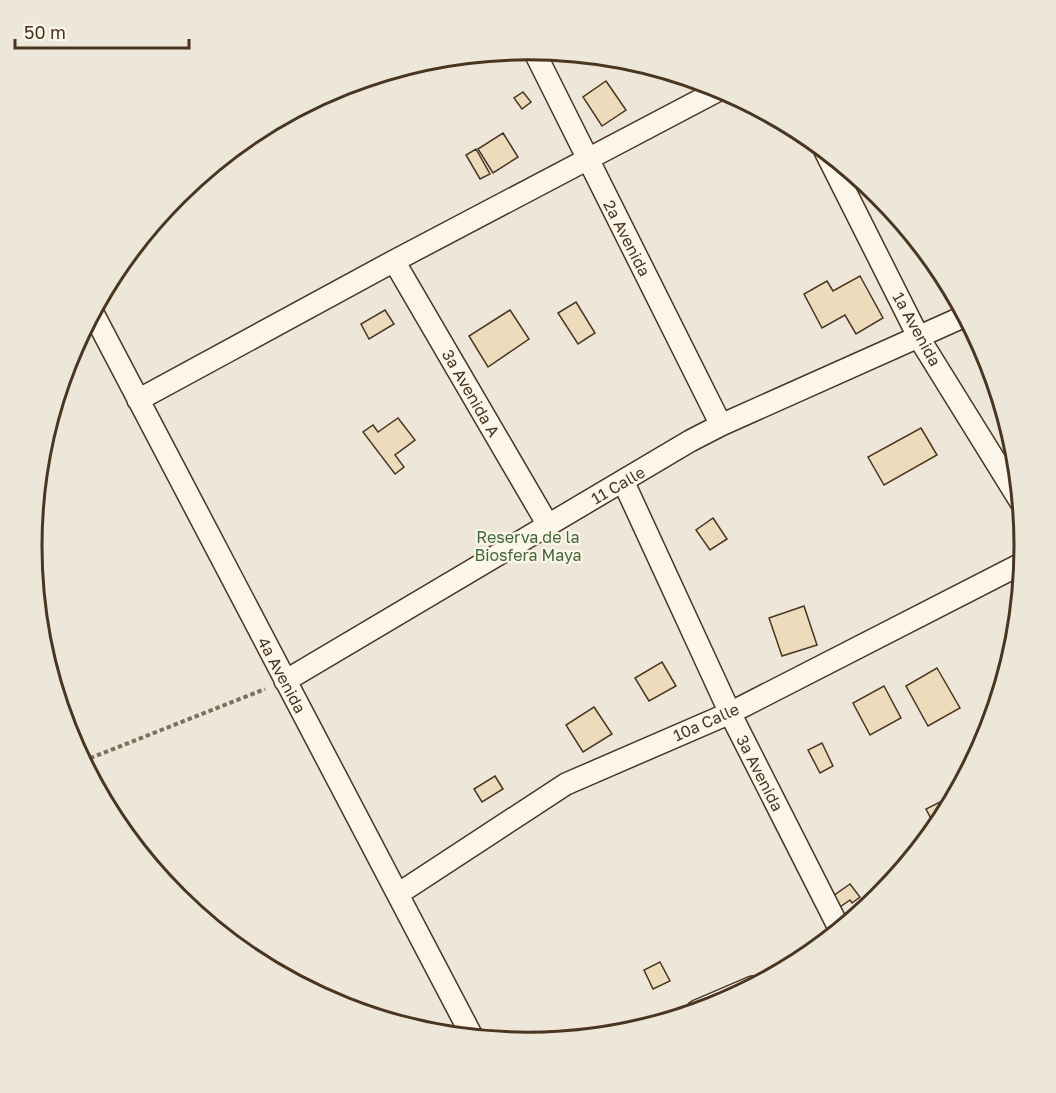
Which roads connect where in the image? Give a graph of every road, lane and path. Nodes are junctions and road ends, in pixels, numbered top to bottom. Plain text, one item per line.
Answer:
1 (539, 61) edge
2 (709, 95) edge
3 (587, 159) junction
4 (834, 170) edge
5 (394, 261) junction
6 (958, 320) edge
7 (97, 322) edge
8 (919, 338) junction
9 (138, 400) junction
10 (721, 425) junction
11 (624, 483) junction
12 (1010, 485) edge
13 (548, 525) junction
14 (1013, 568) edge
15 (285, 681) junction
16 (730, 713) junction
17 (91, 758) edge
18 (398, 894) junction
19 (836, 922) edge
20 (468, 1028) edge

1 - 3 street, 2a Avenida
2 - 3 street
3 - 5 street
3 - 10 street, 2a Avenida
4 - 8 street, 1a Avenida
5 - 9 street
5 - 13 street, 3a Avenida A
6 - 8 street, 11 Calle
7 - 9 street, 4a Avenida
8 - 10 street, 11 Calle
8 - 12 street, 1a Avenida
9 - 15 street, 4a Avenida
10 - 11 street, 11 Calle
11 - 13 street, 11 Calle
11 - 16 street, 3a Avenida
13 - 15 street, 11 Calle
14 - 16 street, 10a Calle
15 - 17 path
15 - 18 street, 4a Avenida
16 - 18 street, 10a Calle
16 - 19 street, 3a Avenida
18 - 20 street, 4a Avenida

